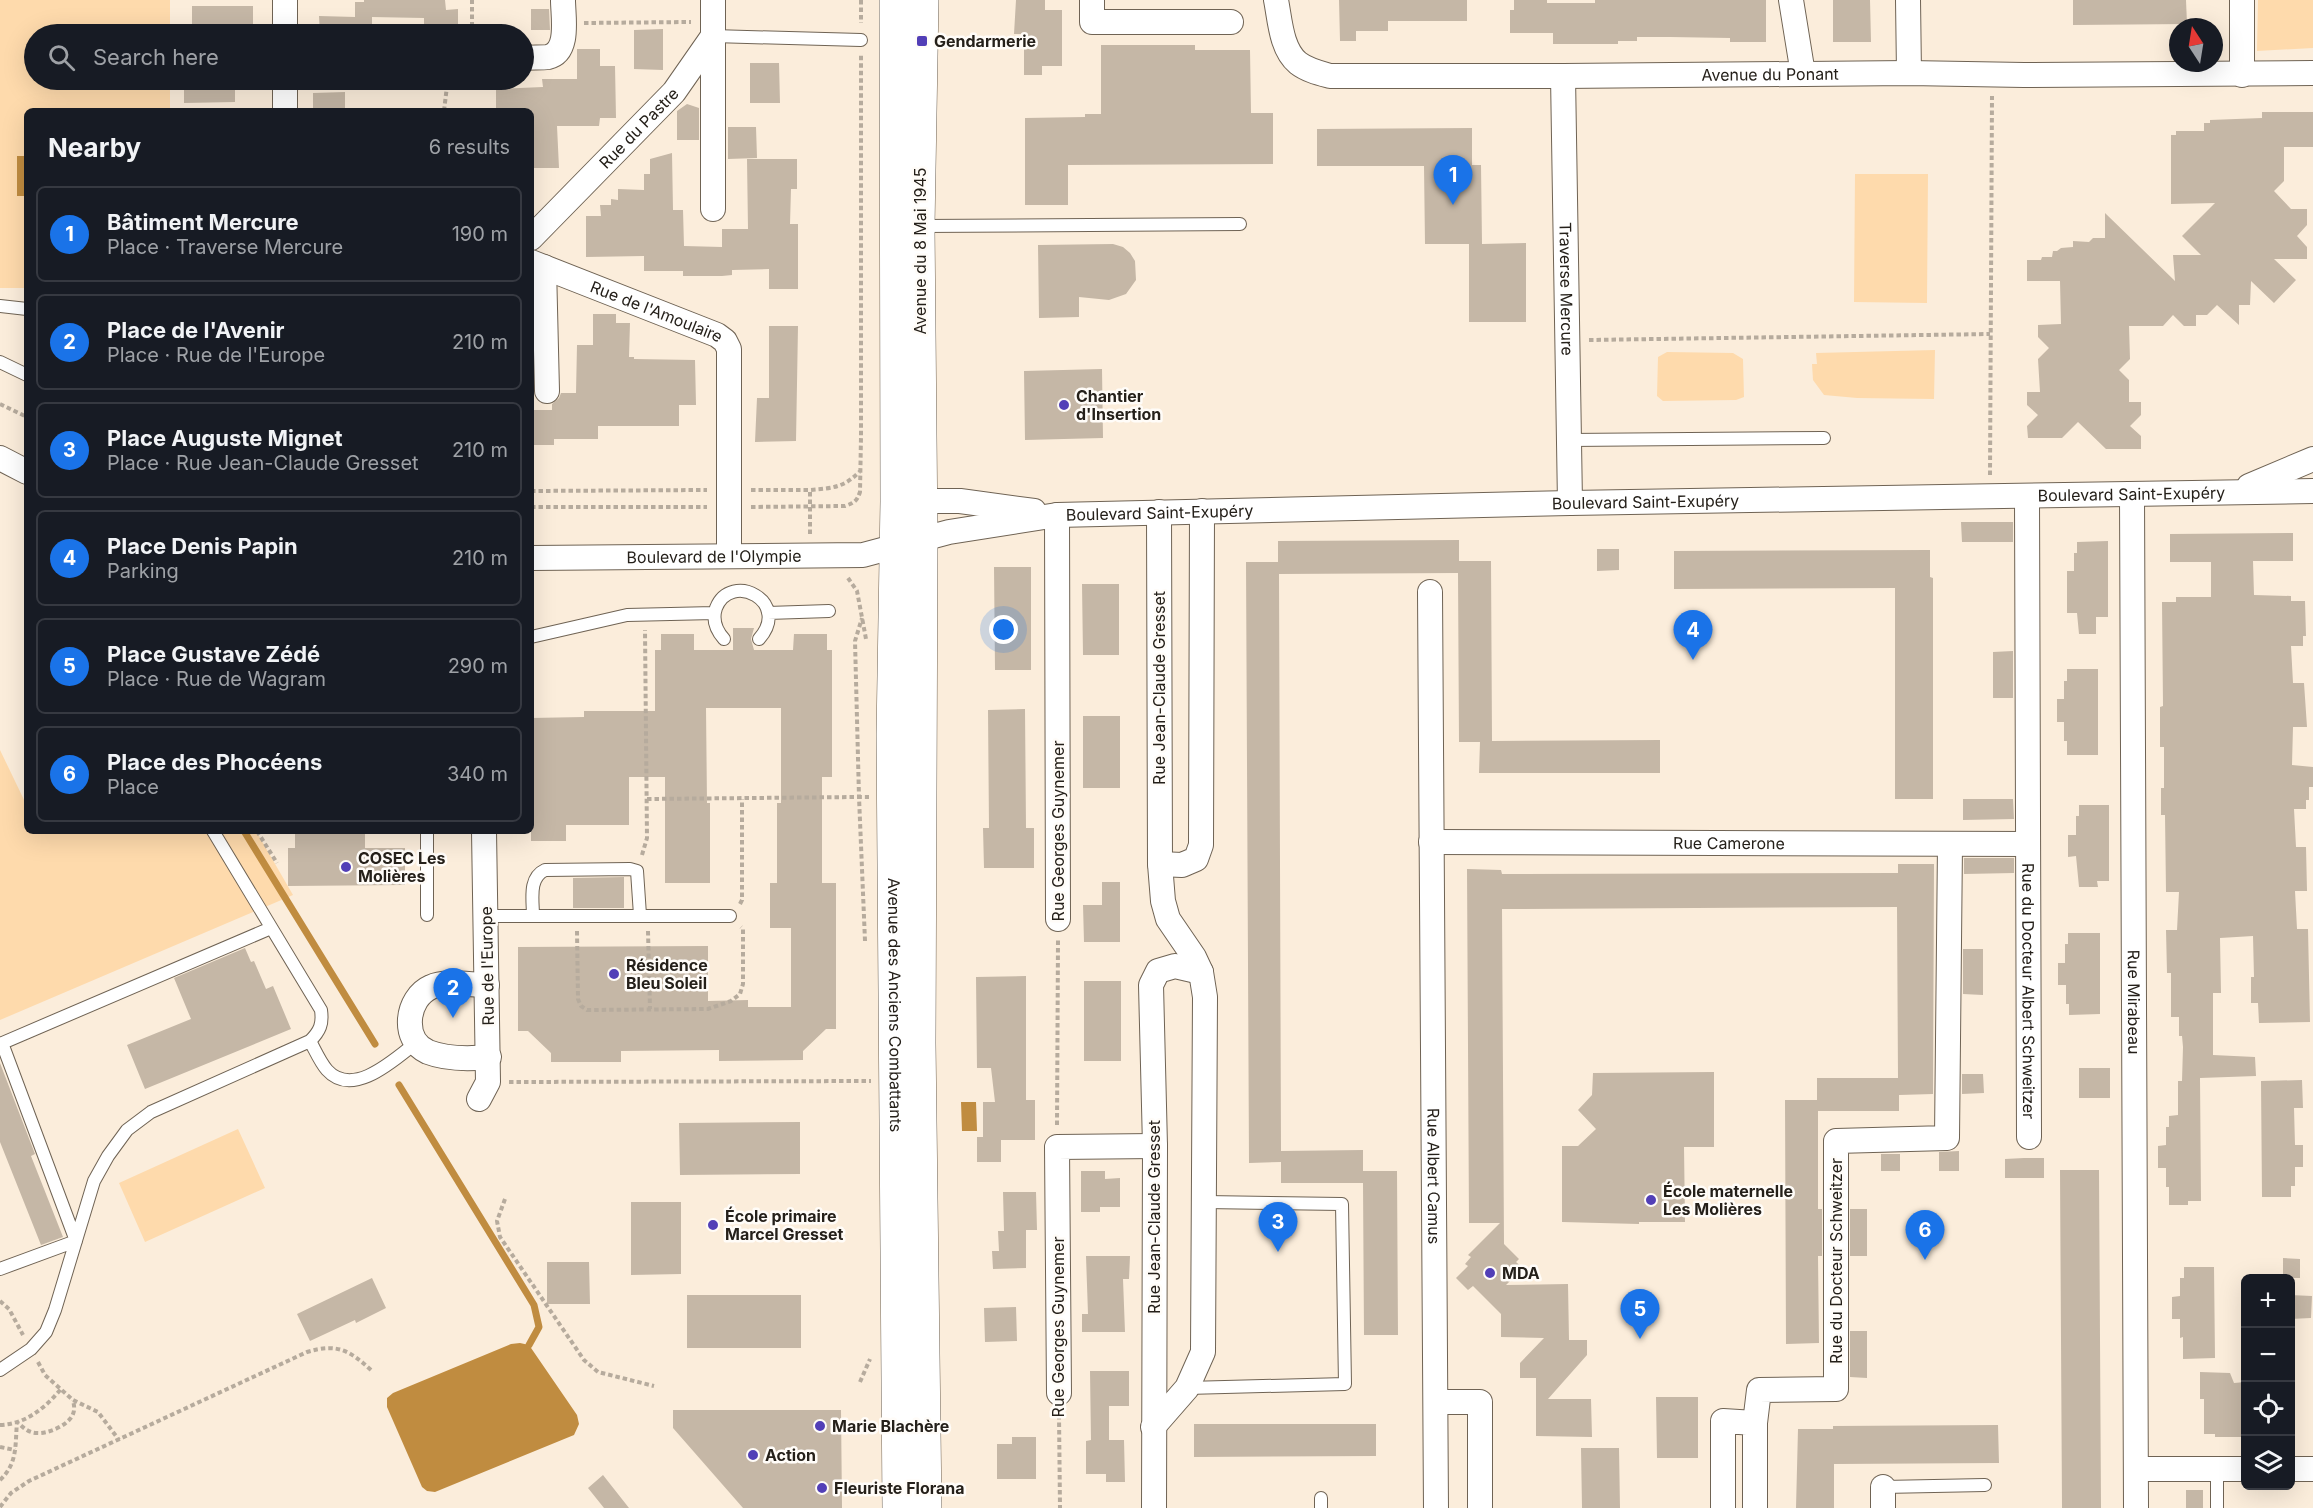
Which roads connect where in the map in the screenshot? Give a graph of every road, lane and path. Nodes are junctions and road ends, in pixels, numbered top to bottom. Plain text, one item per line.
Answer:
1 (472, 0) edge
2 (861, 0) edge
3 (897, 0) edge
4 (922, 0) edge
5 (1092, 0) edge
6 (1276, 0) edge
7 (1791, 0) edge
8 (1908, 0) edge
9 (2242, 0) edge
10 (563, 12) edge
11 (713, 19) edge
12 (1232, 22) dead end
13 (472, 24) edge
14 (861, 40) junction
15 (534, 58) edge
16 (1909, 73) junction
17 (2313, 73) edge
18 (1803, 74) junction
19 (1992, 74) junction
20 (2242, 75) junction
21 (1563, 76) junction
22 (285, 90) edge
23 (447, 90) edge
24 (285, 108) edge
25 (444, 108) edge
26 (896, 147) junction
27 (713, 209) dead end
28 (1240, 224) dead end
29 (907, 226) junction
30 (534, 235) edge
31 (537, 265) edge
32 (895, 283) junction
33 (0, 306) edge
34 (24, 309) edge
35 (1990, 334) junction
36 (1567, 340) junction
37 (0, 362) edge
38 (24, 374) edge
39 (547, 391) dead end
40 (0, 404) edge
41 (24, 416) edge
42 (1824, 438) dead end
43 (1569, 441) junction
44 (0, 459) edge
45 (2313, 459) edge
46 (24, 471) edge
47 (810, 490) junction
48 (534, 491) edge
49 (2313, 491) edge
50 (2233, 493) junction
51 (2132, 495) junction
52 (1990, 497) junction
53 (2026, 497) junction
54 (729, 499) junction
55 (909, 501) junction
56 (1570, 503) junction
57 (810, 506) dead end
58 (1159, 512) junction
59 (1202, 512) junction
60 (1057, 515) junction
61 (909, 543) junction
62 (729, 556) junction
63 (534, 558) edge
64 (1430, 592) dead end
65 (830, 612) dead end
66 (714, 613) junction
67 (768, 613) junction
68 (645, 614) junction
69 (862, 618) dead end
70 (534, 635) edge
71 (724, 639) dead end
72 (759, 639) dead end
73 (647, 799) junction
74 (742, 799) junction
75 (215, 834) edge
76 (259, 834) edge
77 (427, 834) edge
78 (484, 834) edge
79 (1431, 842) junction
80 (1950, 844) junction
81 (2028, 844) junction
82 (277, 863) dead end
83 (1160, 864) junction
84 (636, 871) junction
85 (427, 915) dead end
86 (644, 915) junction
87 (486, 916) junction
88 (533, 916) junction
89 (577, 916) junction
90 (730, 916) junction
91 (1058, 918) joint
92 (272, 928) junction
93 (1201, 972) junction
94 (487, 985) junction
95 (650, 1009) junction
96 (310, 1041) junction
97 (417, 1042) junction
98 (1, 1043) edge
99 (489, 1057) junction
100 (872, 1081) dead end
101 (484, 1090) joint
102 (2029, 1137) dead end
103 (1155, 1146) junction
104 (1057, 1147) junction
105 (505, 1199) dead end
106 (1205, 1202) junction
107 (76, 1241) junction
108 (0, 1269) edge
109 (0, 1301) edge
110 (31, 1349) junction
111 (0, 1370) edge
112 (371, 1370) dead end
113 (1153, 1372) junction
114 (654, 1386) dead end
115 (1187, 1388) junction
116 (61, 1389) junction
117 (1059, 1393) joint
118 (73, 1400) junction
119 (1436, 1402) junction
120 (17, 1422) junction
121 (1755, 1422) junction
122 (0, 1425) edge
123 (1153, 1427) junction
124 (119, 1440) junction
125 (0, 1447) edge
126 (15, 1450) junction
127 (2217, 1468) junction
128 (2241, 1468) edge
129 (2295, 1468) edge
130 (2313, 1468) edge
131 (2136, 1469) junction
132 (0, 1480) edge
133 (1985, 1485) dead end
134 (1883, 1498) edge
135 (0, 1507) edge
136 (899, 1508) edge
137 (925, 1508) edge
138 (1060, 1508) edge
139 (1154, 1508) edge
140 (1436, 1508) edge
141 (1480, 1508) edge
142 (1723, 1508) edge
143 (1755, 1508) edge
144 (2136, 1508) edge
145 (2217, 1508) edge

1 - 13 path
2 - 14 path
3 - 26 main road, Avenue du 8 Mai 1945
4 - 29 main road, Avenue du 8 Mai 1945
5 - 12 street
6 - 21 street, Avenue du Ponant
7 - 18 street
8 - 16 street
9 - 20 street
10 - 11 path
10 - 15 street
11 - 14 lane
11 - 27 street
11 - 30 street, Rue du Pastre
14 - 47 path
16 - 18 street, Avenue du Ponant
16 - 19 street, Avenue du Ponant
17 - 20 street, Avenue du Ponant
18 - 21 street, Avenue du Ponant
19 - 20 street, Avenue du Ponant
19 - 35 path
21 - 36 street, Traverse Mercure
22 - 24 street
23 - 25 path
26 - 29 main road, Avenue du 8 Mai 1945
26 - 32 lane
28 - 29 lane
29 - 32 main road, Avenue du 8 Mai 1945
29 - 55 main road, Avenue du 8 Mai 1945
31 - 39 street
31 - 54 street, Rue de l'Amoulaire
32 - 55 main road, Avenue du 8 Mai 1945
33 - 34 lane
35 - 36 path
35 - 52 path
36 - 43 street, Traverse Mercure
37 - 38 lane
40 - 41 path
42 - 43 lane
43 - 56 street, Traverse Mercure
44 - 46 street
45 - 50 street
47 - 54 path
47 - 57 path
48 - 54 path
49 - 50 street, Boulevard Saint-Exupéry
50 - 51 street, Boulevard Saint-Exupéry
51 - 53 street, Boulevard Saint-Exupéry
51 - 131 street, Rue Mirabeau
52 - 53 street, Boulevard Saint-Exupéry
52 - 56 street, Boulevard Saint-Exupéry
53 - 81 street, Rue du Docteur Albert Schweitzer
54 - 62 street
55 - 60 street, Boulevard Saint-Exupéry
55 - 61 main road, Avenue des Anciens Combattants
56 - 59 street, Boulevard Saint-Exupéry
58 - 59 street, Boulevard Saint-Exupéry
58 - 60 street, Boulevard Saint-Exupéry
58 - 83 street, Rue Jean-Claude Gresset
59 - 83 street
60 - 61 street, Boulevard Saint-Exupéry
60 - 91 street, Rue Georges Guynemer
61 - 62 street, Boulevard de l'Olympie
61 - 136 main road, Avenue des Anciens Combattants
61 - 137 main road, Avenue des Anciens Combattants
62 - 63 street, Boulevard de l'Olympie
64 - 79 street, Rue Albert Camus
65 - 67 lane
66 - 67 lane
66 - 68 lane
66 - 71 lane
67 - 72 lane
68 - 70 lane
68 - 73 path
69 - 74 path
73 - 74 path
73 - 84 path
74 - 90 path
75 - 92 lane
76 - 82 path
77 - 85 lane
78 - 87 street, Rue de l'Europe
79 - 80 street, Rue Camerone
79 - 119 street, Rue Albert Camus
80 - 81 street, Rue Camerone
80 - 121 street, Rue du Docteur Schweitzer
81 - 102 street, Rue du Docteur Albert Schweitzer
83 - 93 street, Rue Jean-Claude Gresset
84 - 86 lane
84 - 88 lane
86 - 89 lane
86 - 90 lane
86 - 95 path
87 - 88 lane
87 - 94 street, Rue de l'Europe
88 - 89 lane
89 - 95 path
90 - 95 path
91 - 104 path, Rue Georges Guynemer
92 - 96 lane
92 - 98 lane
93 - 103 street, Rue Jean-Claude Gresset
93 - 106 street
94 - 97 street
94 - 99 street, Rue de l'Europe
96 - 97 lane
96 - 107 lane
97 - 99 street
98 - 107 lane
99 - 101 street, Rue de l'Europe
100 - 101 path
103 - 104 street
103 - 113 street, Rue Jean-Claude Gresset
104 - 117 street, Rue Georges Guynemer
105 - 114 path
106 - 115 street
106 - 115 lane
107 - 108 lane
107 - 110 lane
109 - 110 path
110 - 111 lane
110 - 116 path
112 - 124 path
113 - 115 street
113 - 123 street, Rue Jean-Claude Gresset
115 - 123 street
116 - 118 path
116 - 120 path
117 - 138 path, Rue Georges Guynemer
118 - 120 path
118 - 124 path
119 - 140 street, Rue Albert Camus
119 - 141 street
120 - 122 path
120 - 126 path
121 - 142 street
121 - 143 street
123 - 139 street, Rue Jean-Claude Gresset
124 - 135 path
125 - 126 path
126 - 132 path
127 - 128 street
127 - 131 street
127 - 145 lane
129 - 130 street
131 - 144 street, Rue Mirabeau
133 - 134 lane

